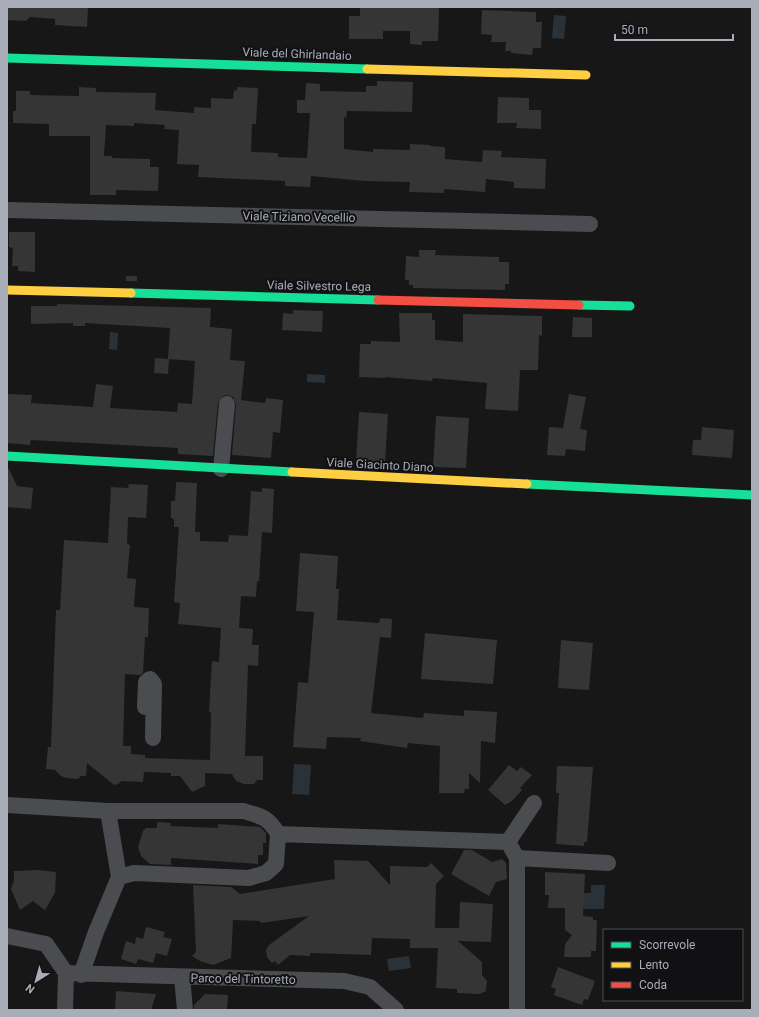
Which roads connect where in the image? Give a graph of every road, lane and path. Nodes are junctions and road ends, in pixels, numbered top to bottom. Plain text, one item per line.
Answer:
1 (7, 58) edge
2 (586, 75) dead end
3 (7, 210) edge
4 (590, 224) dead end
5 (7, 290) edge
6 (630, 306) dead end
7 (227, 404) dead end
8 (7, 456) edge
9 (221, 469) junction
10 (752, 495) edge
11 (144, 707) dead end
12 (154, 738) dead end
13 (534, 803) dead end
14 (7, 805) edge
15 (108, 811) junction
16 (278, 834) junction
17 (508, 842) junction
18 (517, 858) junction
19 (608, 863) dead end
20 (119, 877) junction
21 (7, 936) edge
22 (74, 974) junction
23 (182, 977) junction
24 (65, 1010) edge
25 (185, 1010) edge
26 (396, 1010) edge
27 (517, 1010) edge

1 - 2 street, Viale del Ghirlandaio
3 - 4 street, Viale Tiziano Vecellio
5 - 6 street, Viale Silvestro Lega
7 - 9 street
8 - 9 street, Viale Giacinto Diano
9 - 10 street, Viale Giacinto Diano
11 - 12 street
13 - 17 street
14 - 15 street
15 - 16 street
15 - 20 street
16 - 17 street
16 - 20 street
17 - 18 street
18 - 19 street
18 - 27 street
20 - 22 street
21 - 22 street
22 - 23 street, Parco del Tintoretto
22 - 24 street
23 - 25 street
23 - 26 street, Parco del Tintoretto

